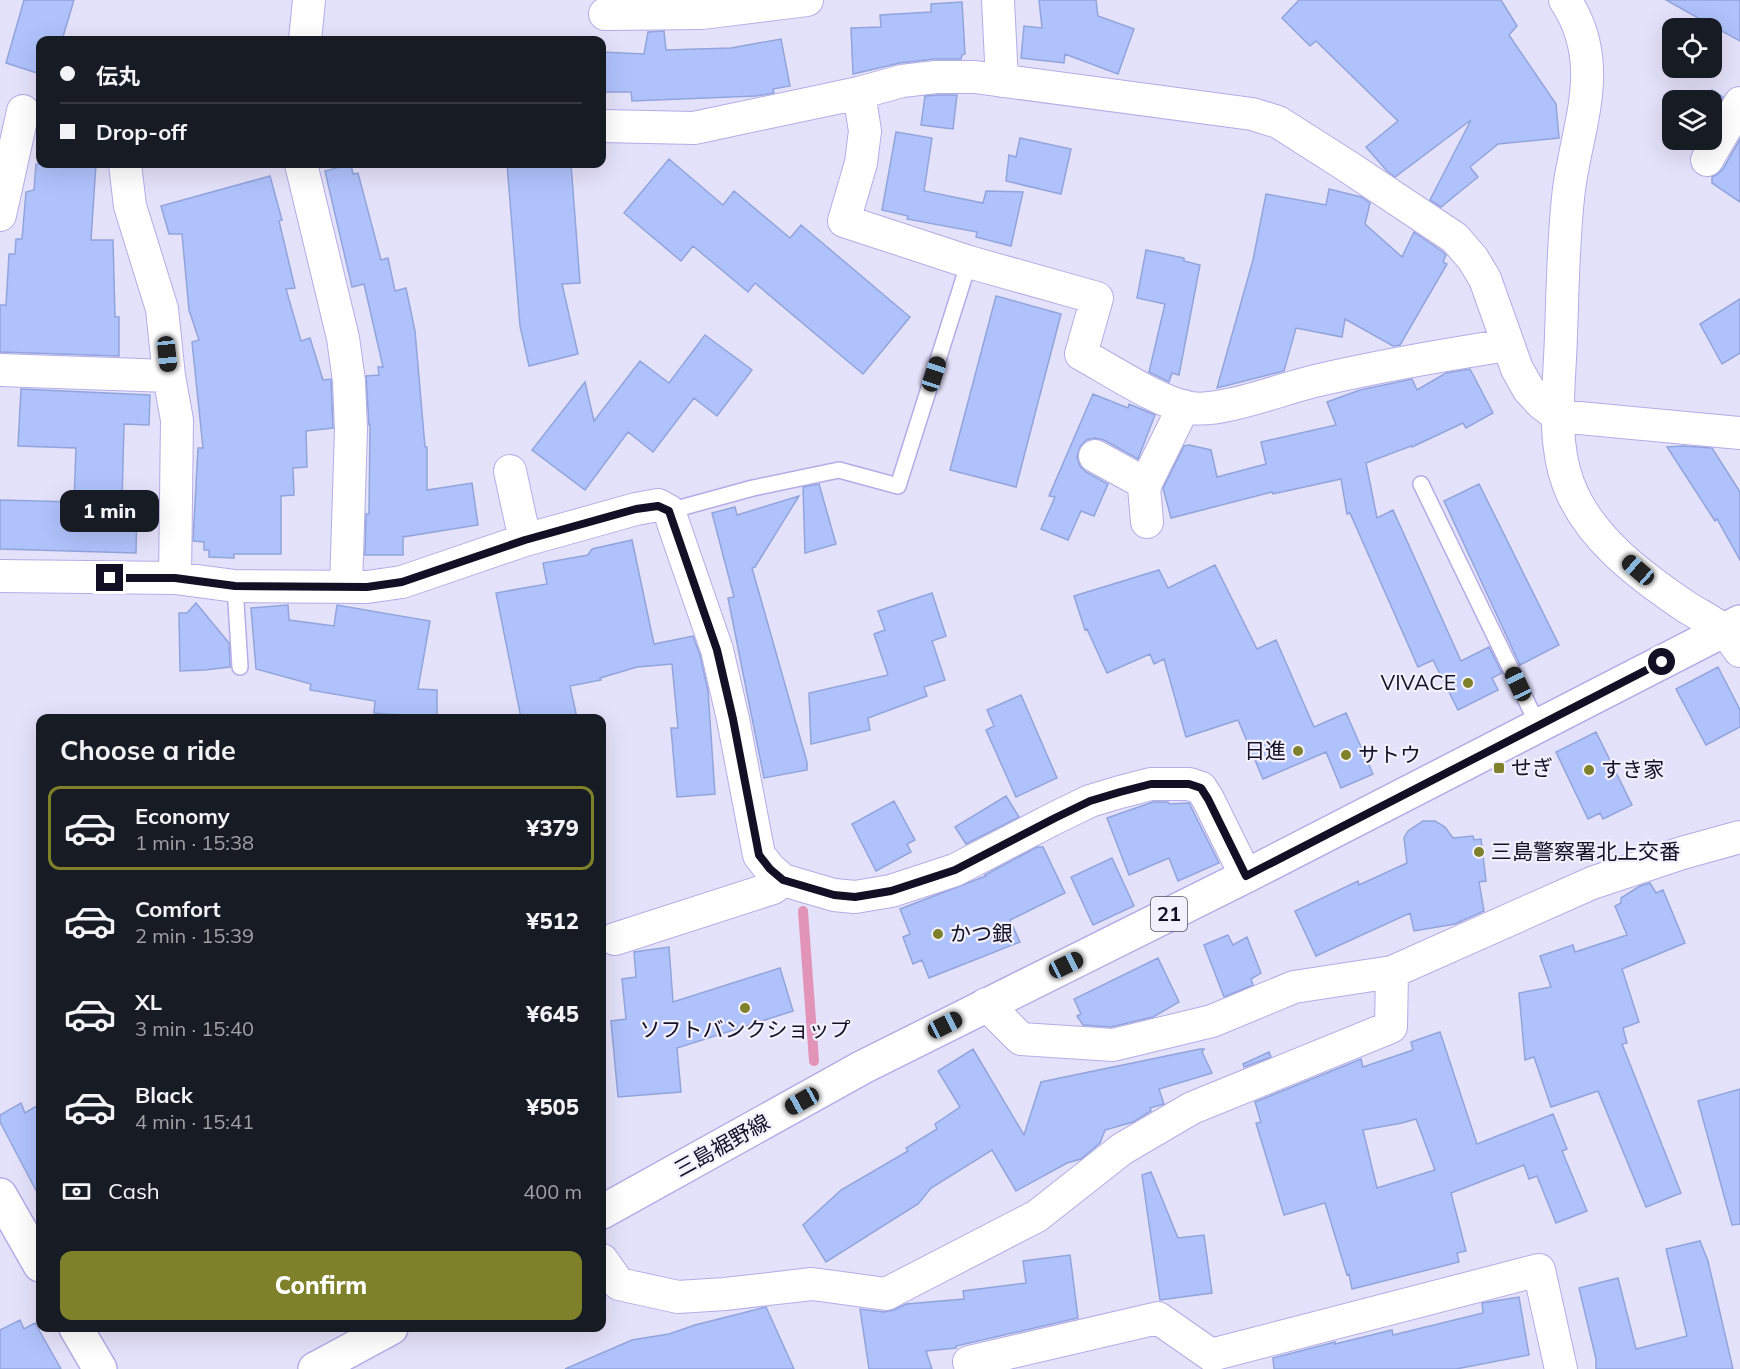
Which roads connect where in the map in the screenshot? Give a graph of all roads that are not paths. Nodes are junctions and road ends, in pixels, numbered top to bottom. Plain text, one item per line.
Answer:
1 (309, 0) edge
2 (807, 0) edge
3 (998, 0) edge
4 (1565, 0) edge
5 (605, 14) dead end
6 (305, 36) edge
7 (1002, 81) junction
8 (860, 93) junction
9 (1740, 103) edge
10 (21, 113) edge
11 (606, 126) edge
12 (1707, 159) dead end
13 (125, 168) edge
14 (303, 168) edge
15 (0, 215) edge
16 (969, 262) junction
17 (1508, 345) junction
18 (0, 370) edge
19 (170, 376) junction
20 (1184, 406) junction
21 (1558, 416) junction
22 (1740, 433) edge
23 (1095, 456) dead end
24 (510, 471) dead end
25 (1146, 484) junction
26 (1420, 484) dead end
27 (669, 511) junction
28 (1147, 522) dead end
29 (525, 540) junction
30 (0, 576) edge
31 (175, 578) junction
32 (235, 586) junction
33 (346, 587) junction
34 (1736, 633) edge
35 (240, 668) dead end
36 (1538, 725) junction
37 (1740, 837) edge
38 (1246, 876) junction
39 (783, 880) junction
40 (615, 939) dead end
41 (1392, 972) junction
42 (986, 1004) junction
43 (0, 1195) edge
44 (606, 1210) edge
45 (36, 1258) edge
46 (606, 1266) edge
47 (78, 1332) edge
48 (384, 1332) edge
49 (986, 1362) edge
50 (100, 1369) edge
51 (315, 1369) edge
52 (1561, 1369) edge

1 - 6 street
2 - 5 street
3 - 7 street
4 - 21 street
7 - 8 street
7 - 17 street
8 - 11 street
8 - 16 street
9 - 12 street
10 - 15 street
13 - 19 street
14 - 33 street
16 - 20 street
16 - 27 lane
17 - 20 street
17 - 21 street
18 - 19 street
19 - 31 street
20 - 25 street
21 - 22 street
21 - 34 street
23 - 25 street
24 - 29 street
25 - 28 street
26 - 36 lane
27 - 29 street
27 - 39 street
29 - 33 street
30 - 31 street
31 - 32 street
32 - 33 street
32 - 35 lane
34 - 36 main road, 三島裾野線 / 21
36 - 38 main road, 三島裾野線 / 21
37 - 41 street
38 - 39 street
38 - 42 main road, 三島裾野線 / 21
39 - 40 street
41 - 42 street
41 - 46 street
42 - 44 main road, 三島裾野線 / 21
43 - 45 main road
47 - 50 main road
48 - 51 main road
49 - 52 street

